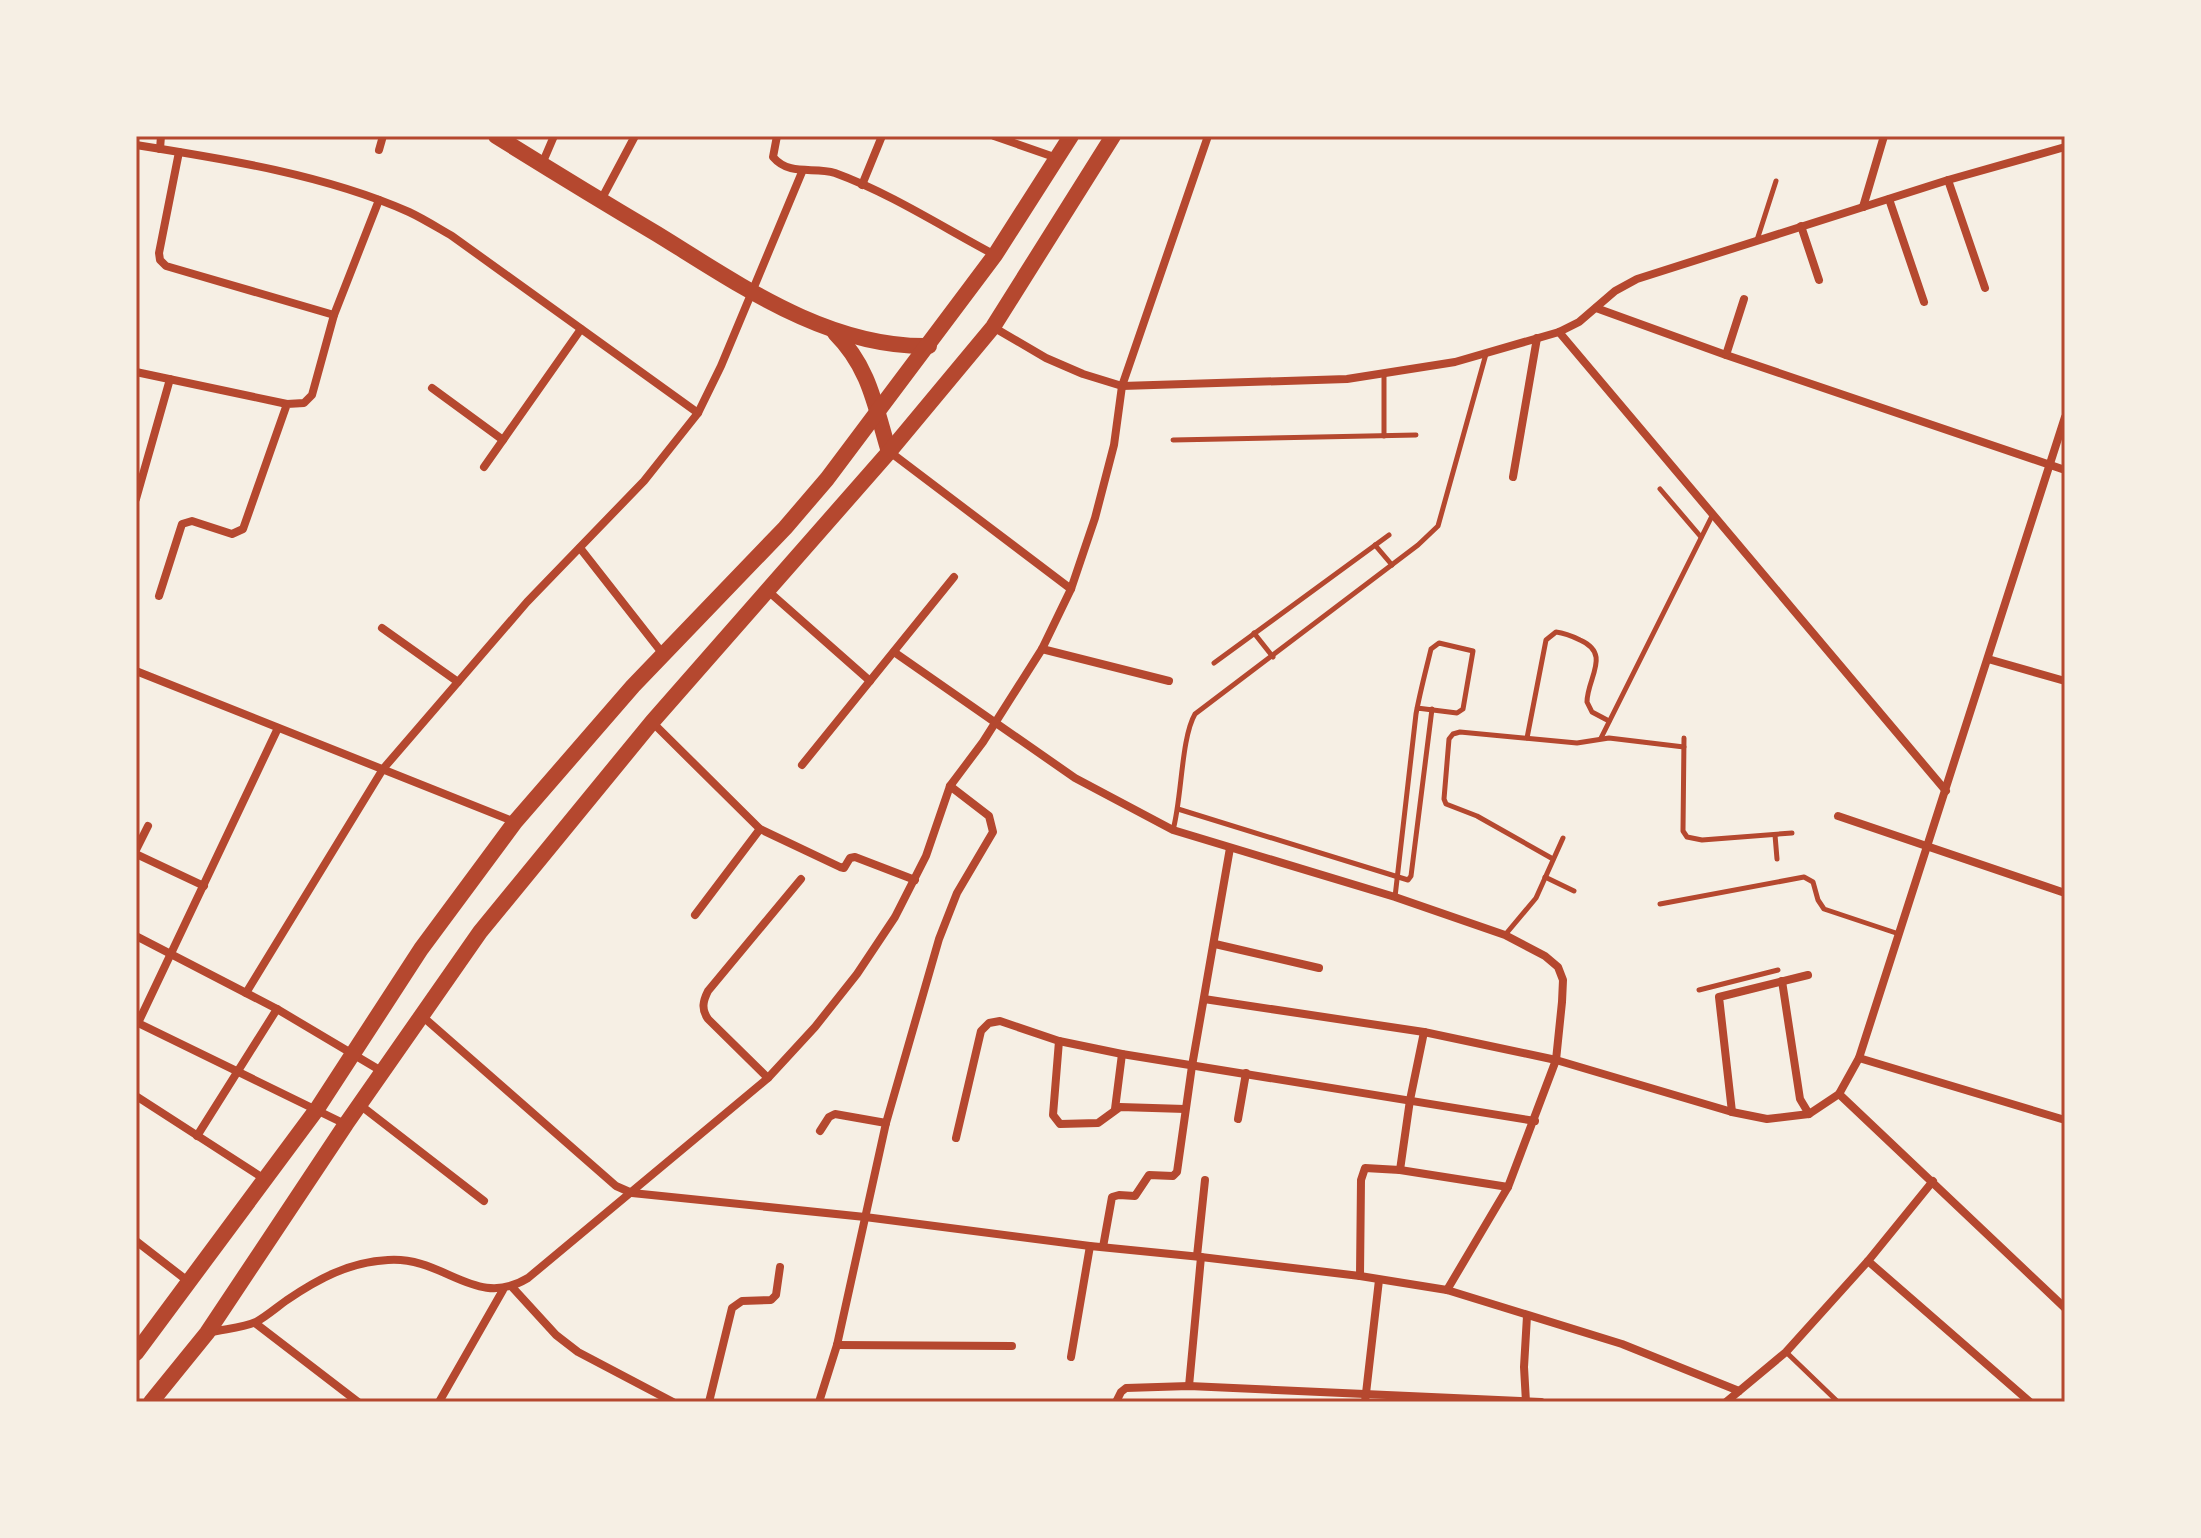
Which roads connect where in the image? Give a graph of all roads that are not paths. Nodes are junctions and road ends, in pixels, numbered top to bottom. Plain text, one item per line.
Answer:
1 (161, 136) edge
2 (383, 136) edge
3 (496, 136) edge
4 (554, 136) edge
5 (635, 136) edge
6 (777, 136) edge
7 (882, 136) edge
8 (994, 136) edge
9 (1071, 136) edge
10 (1113, 136) edge
11 (1208, 136) edge
12 (1884, 136) edge
13 (136, 145) edge
14 (2065, 147) edge
15 (160, 149) junction
16 (379, 150) dead end
17 (179, 152) junction
18 (1058, 158) junction
19 (542, 164) junction
20 (802, 172) junction
21 (1948, 180) junction
22 (1776, 181) dead end
23 (862, 185) junction
24 (1889, 199) junction
25 (379, 200) junction
26 (601, 200) junction
27 (1863, 207) junction
28 (1801, 226) junction
29 (1757, 240) junction
30 (995, 255) junction
31 (1819, 280) dead end
32 (1985, 288) dead end
33 (752, 293) junction
34 (1744, 299) dead end
35 (1924, 302) dead end
36 (1596, 308) junction
37 (334, 315) junction
38 (993, 327) junction
39 (581, 329) junction
40 (831, 329) junction
41 (1559, 332) junction
42 (1537, 338) junction
43 (929, 346) junction
44 (1486, 353) junction
45 (1726, 355) junction
46 (136, 372) edge
47 (1384, 373) junction
48 (170, 379) junction
49 (1122, 386) junction
50 (432, 388) dead end
51 (287, 404) junction
52 (698, 413) junction
53 (877, 414) junction
54 (2065, 417) edge
55 (1416, 435) dead end
56 (1384, 436) junction
57 (503, 440) junction
58 (1173, 440) dead end
59 (889, 452) junction
60 (2049, 465) junction
61 (484, 467) dead end
62 (2065, 470) edge
63 (1513, 477) dead end
64 (1660, 489) dead end
65 (136, 499) edge
66 (1713, 514) junction
67 (1389, 535) dead end
68 (1701, 537) junction
69 (1375, 545) junction
70 (580, 548) junction
71 (1392, 565) junction
72 (954, 577) dead end
73 (1071, 589) junction
74 (768, 591) junction
75 (159, 596) dead end
76 (382, 628) dead end
77 (1254, 633) junction
78 (1042, 649) junction
79 (894, 652) junction
80 (664, 654) junction
81 (1273, 657) junction
82 (1988, 659) junction
83 (1214, 663) dead end
84 (136, 671) edge
85 (870, 681) junction
86 (1169, 681) dead end
87 (2065, 681) edge
88 (458, 682) junction
89 (1417, 708) junction
90 (1432, 709) junction
91 (1609, 721) junction
92 (652, 722) junction
93 (994, 723) junction
94 (278, 728) junction
95 (1527, 738) junction
96 (1601, 738) junction
97 (1684, 738) dead end
98 (1684, 747) junction
99 (802, 765) dead end
100 (383, 769) junction
101 (950, 786) junction
102 (1946, 791) junction
103 (1178, 809) junction
104 (1838, 816) dead end
105 (515, 822) junction
106 (148, 826) dead end
107 (760, 829) junction
108 (1173, 830) junction
109 (1792, 833) dead end
110 (1775, 835) junction
111 (1563, 838) dead end
112 (1230, 848) junction
113 (1928, 849) junction
114 (136, 852) edge
115 (1553, 859) junction
116 (1777, 859) dead end
117 (1545, 877) junction
118 (801, 879) dead end
119 (1397, 879) junction
120 (915, 880) junction
121 (204, 886) junction
122 (1574, 891) dead end
123 (2065, 893) edge
124 (1395, 897) junction
125 (1660, 904) dead end
126 (695, 915) dead end
127 (1900, 934) junction
128 (1505, 935) junction
129 (136, 936) edge
130 (1215, 944) junction
131 (172, 954) junction
132 (1319, 968) dead end
133 (1778, 970) dead end
134 (1808, 975) dead end
135 (1782, 981) junction
136 (1716, 986) junction
137 (1699, 990) dead end
138 (246, 993) junction
139 (1719, 997) junction
140 (1204, 999) junction
141 (277, 1009) junction
142 (422, 1015) junction
143 (137, 1023) edge
144 (1424, 1032) junction
145 (1059, 1041) junction
146 (1122, 1054) junction
147 (353, 1056) junction
148 (1859, 1058) junction
149 (1556, 1060) junction
150 (1192, 1066) junction
151 (237, 1072) junction
152 (383, 1072) junction
153 (1246, 1073) junction
154 (768, 1078) junction
155 (1839, 1094) junction
156 (136, 1096) edge
157 (1410, 1100) junction
158 (360, 1105) junction
159 (317, 1109) junction
160 (1115, 1109) junction
161 (1185, 1109) junction
162 (1732, 1112) junction
163 (1809, 1114) junction
164 (1238, 1119) dead end
165 (2065, 1120) edge
166 (1535, 1121) junction
167 (886, 1123) junction
168 (346, 1124) junction
169 (820, 1131) dead end
170 (197, 1136) junction
171 (956, 1138) dead end
172 (1400, 1170) junction
173 (266, 1180) junction
174 (1205, 1180) dead end
175 (1933, 1181) junction
176 (1508, 1187) junction
177 (632, 1193) junction
178 (484, 1201) dead end
179 (865, 1217) junction
180 (136, 1241) edge
181 (1090, 1246) junction
182 (1103, 1247) junction
183 (1199, 1256) junction
184 (1868, 1261) junction
185 (780, 1267) dead end
186 (1360, 1276) junction
187 (1379, 1280) junction
188 (190, 1283) junction
189 (513, 1288) junction
190 (503, 1290) junction
191 (1447, 1290) junction
192 (2065, 1308) edge
193 (1527, 1316) junction
194 (255, 1323) junction
195 (207, 1333) junction
196 (837, 1345) junction
197 (1012, 1346) dead end
198 (1786, 1352) junction
199 (136, 1353) edge
200 (1071, 1357) dead end
201 (1189, 1386) junction
202 (1739, 1391) junction
203 (1365, 1399) edge
204 (442, 1401) edge
205 (1526, 1401) edge
206 (151, 1402) edge
207 (358, 1402) edge
208 (673, 1402) edge
209 (709, 1402) edge
210 (819, 1402) edge
211 (1116, 1402) edge
212 (1541, 1402) edge
213 (1726, 1402) edge
214 (1838, 1402) edge
215 (2030, 1402) edge

1 - 15 street
2 - 16 street
3 - 19 main road
4 - 19 street
5 - 26 street
6 - 20 street
7 - 23 street
8 - 18 street
9 - 18 main road
10 - 38 main road
11 - 49 street
12 - 27 street
13 - 15 street
14 - 21 street
15 - 17 street
17 - 25 street
17 - 37 street
18 - 30 main road
19 - 26 main road
20 - 23 street
20 - 33 street
21 - 24 street
21 - 32 street
22 - 29 lane
23 - 30 street
24 - 27 street
24 - 35 street
25 - 37 street
25 - 39 street
26 - 33 main road
27 - 28 street
28 - 29 street
28 - 31 street
29 - 36 street
30 - 43 main road
33 - 40 main road
33 - 52 street
34 - 45 street
36 - 41 street
36 - 45 street
37 - 51 street
38 - 49 street
38 - 59 main road
39 - 52 street
39 - 57 street
40 - 43 main road
40 - 53 main road
41 - 42 street
41 - 66 street
42 - 44 street
42 - 63 street
43 - 53 main road
44 - 47 street
44 - 71 lane
45 - 60 street
46 - 48 street
47 - 49 street
47 - 56 lane
48 - 51 street
48 - 65 street
49 - 73 street
50 - 57 street
51 - 75 street
52 - 70 street
53 - 59 main road
53 - 80 main road
54 - 60 street
55 - 56 lane
56 - 58 lane
57 - 61 street
59 - 73 street
59 - 74 main road
60 - 62 street
60 - 82 street
64 - 68 lane
66 - 68 lane
66 - 102 street
67 - 69 lane
68 - 91 lane
69 - 71 lane
69 - 77 lane
70 - 80 street
70 - 88 street
71 - 81 lane
72 - 79 street
73 - 78 street
74 - 85 street
74 - 92 main road
76 - 88 street
77 - 81 lane
77 - 83 lane
78 - 86 street
78 - 93 street
79 - 85 street
79 - 93 street
80 - 105 main road
81 - 103 lane
82 - 87 street
82 - 102 street
84 - 94 street
85 - 99 street
88 - 100 street
89 - 90 lane
89 - 90 lane
89 - 119 lane
90 - 119 lane
91 - 95 lane
91 - 96 lane
92 - 107 street
92 - 142 main road
93 - 101 street
93 - 108 street
94 - 100 street
94 - 121 street
95 - 96 lane
95 - 115 lane
96 - 98 lane
97 - 98 lane
98 - 110 lane
100 - 105 street
100 - 138 street
101 - 120 street
101 - 167 street
102 - 113 street
103 - 108 lane
103 - 119 lane
104 - 113 street
105 - 147 main road
106 - 114 street
107 - 120 street
107 - 126 street
108 - 112 street
109 - 110 lane
110 - 116 lane
111 - 115 lane
112 - 124 street
112 - 130 street
113 - 123 street
113 - 127 street
114 - 121 street
115 - 117 lane
117 - 122 lane
117 - 128 lane
118 - 154 street
119 - 124 lane
120 - 154 street
121 - 131 street
124 - 128 street
125 - 127 lane
127 - 148 street
128 - 149 street
129 - 131 street
130 - 132 street
130 - 140 street
131 - 138 street
131 - 143 street
133 - 136 lane
134 - 135 street
135 - 139 street
135 - 163 street
136 - 137 lane
136 - 139 lane
138 - 141 street
139 - 162 street
140 - 144 street
140 - 150 street
141 - 147 street
141 - 151 street
142 - 152 main road
142 - 177 street
143 - 151 street
144 - 149 street
144 - 157 street
145 - 146 street
145 - 160 street
145 - 171 street
146 - 150 street
146 - 160 street
147 - 152 street
147 - 159 main road
148 - 155 street
148 - 165 street
149 - 162 street
149 - 166 street
150 - 153 street
150 - 161 street
151 - 159 street
151 - 170 street
152 - 158 main road
153 - 157 street
153 - 164 street
154 - 177 street
155 - 163 street
155 - 175 street
156 - 170 street
157 - 166 street
157 - 172 street
158 - 168 main road
158 - 178 street
159 - 168 street
159 - 173 main road
160 - 161 street
161 - 182 street
162 - 163 street
166 - 176 street
167 - 169 street
167 - 179 street
168 - 195 main road
170 - 173 street
172 - 176 street
172 - 186 street
173 - 188 main road
174 - 183 street
175 - 184 street
175 - 192 street
176 - 191 street
177 - 179 street
177 - 189 street
179 - 181 street
179 - 196 street
180 - 188 street
181 - 182 street
181 - 200 street
182 - 183 street
183 - 186 street
183 - 201 street
184 - 198 street
184 - 215 street
185 - 209 street
186 - 187 street
187 - 191 street
187 - 203 street
188 - 199 main road
189 - 190 street
189 - 208 street
190 - 194 street
190 - 204 street
191 - 193 street
193 - 202 street
193 - 205 street
194 - 195 street
194 - 207 street
195 - 206 main road
196 - 197 street
196 - 210 street
198 - 202 street
198 - 214 lane
201 - 203 street
201 - 211 street
202 - 213 street
203 - 205 street
205 - 212 street

